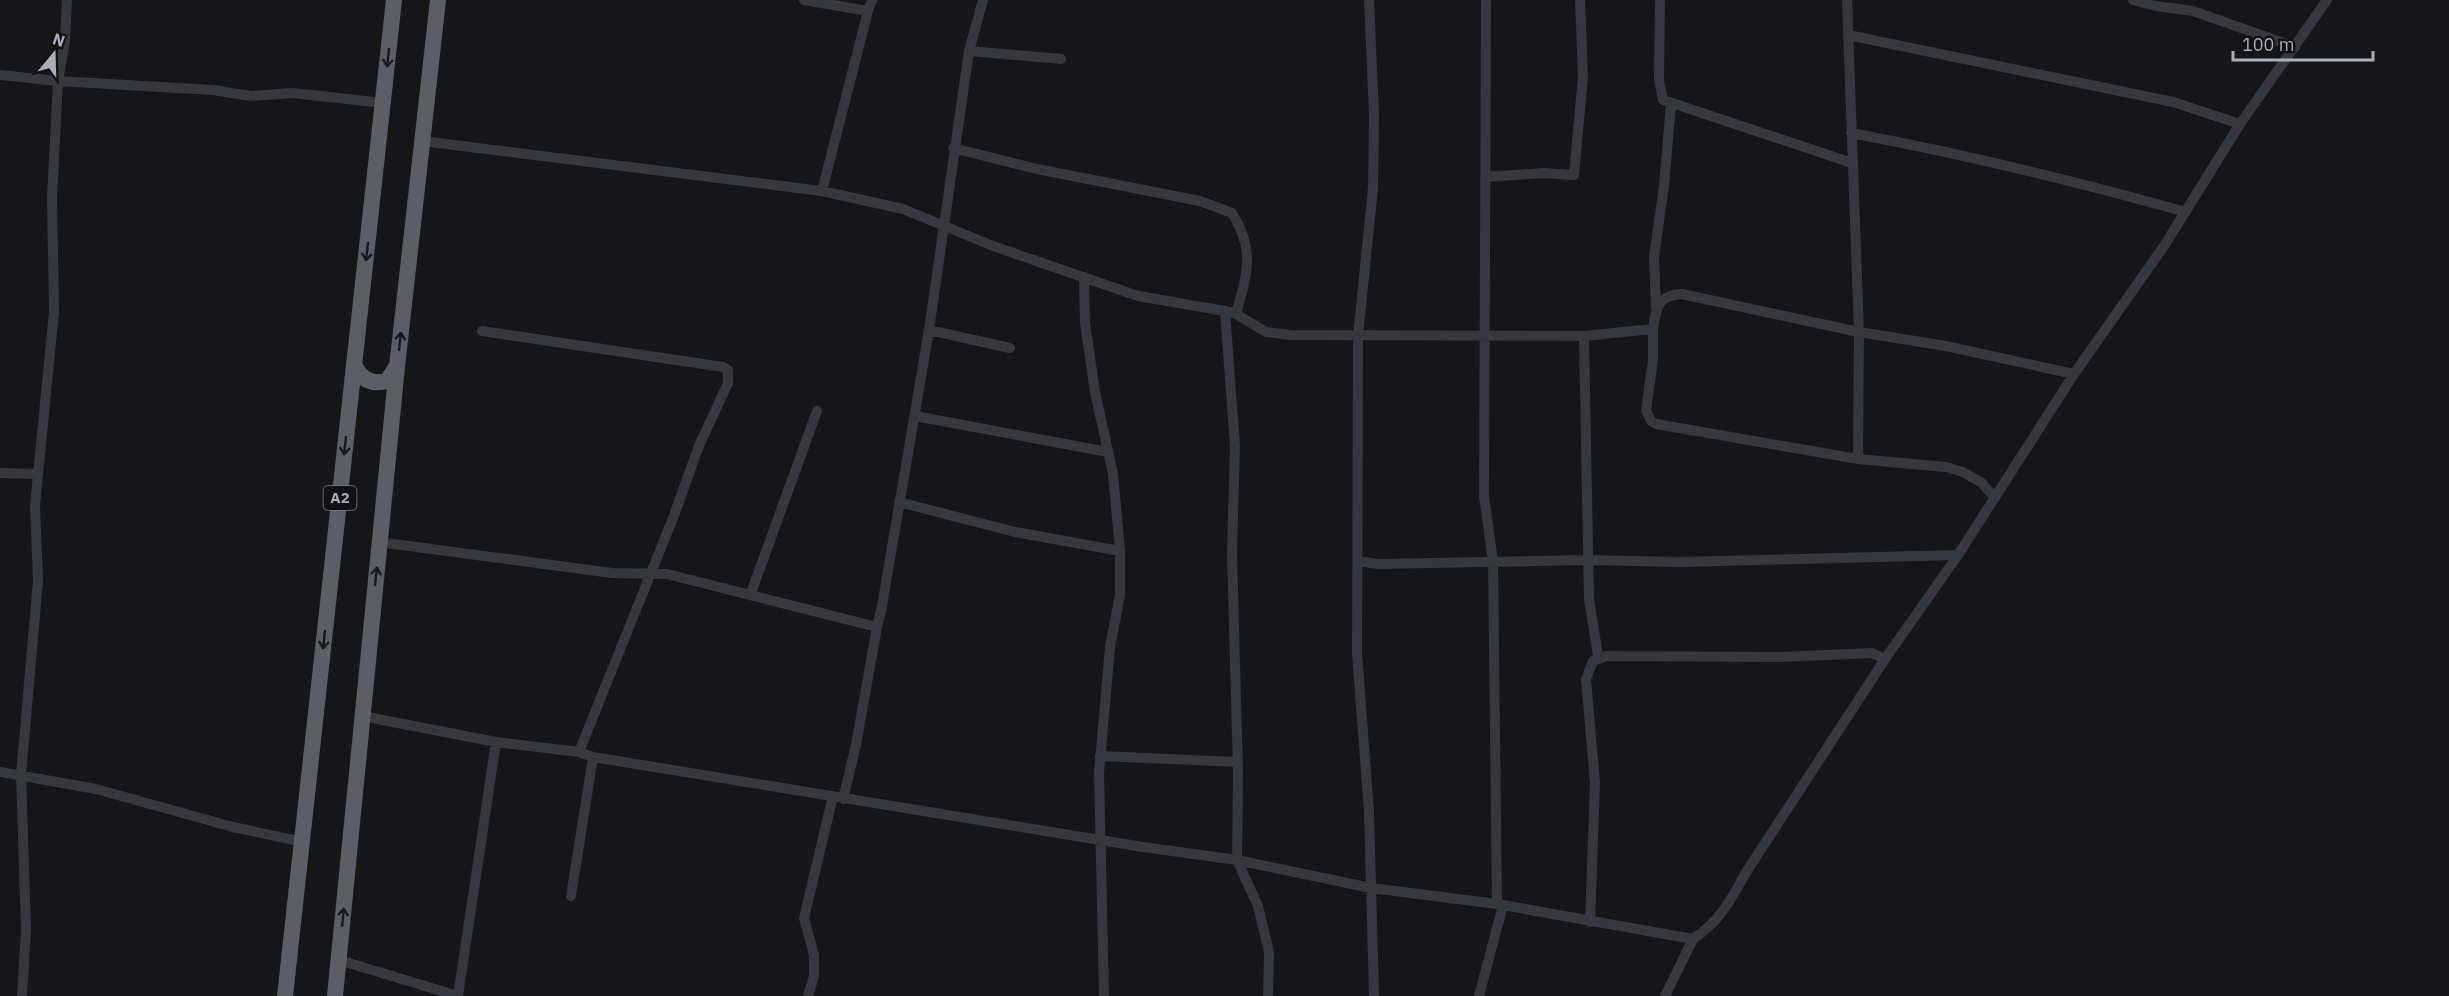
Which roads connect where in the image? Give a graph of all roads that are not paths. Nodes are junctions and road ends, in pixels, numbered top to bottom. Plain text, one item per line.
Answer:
1 (67, 0) edge
2 (394, 0) edge
3 (438, 0) edge
4 (804, 0) edge
5 (872, 0) edge
6 (983, 0) edge
7 (1369, 0) edge
8 (1486, 0) edge
9 (1580, 0) edge
10 (1660, 0) edge
11 (1847, 0) edge
12 (2133, 0) edge
13 (2327, 0) edge
14 (868, 11) junction
15 (1848, 35) junction
16 (2295, 47) junction
17 (969, 51) junction
18 (1061, 59) dead end
19 (0, 75) edge
20 (58, 81) junction
21 (383, 104) junction
22 (1671, 104) junction
23 (2240, 124) junction
24 (1851, 133) junction
25 (422, 141) junction
26 (953, 148) junction
27 (1852, 163) junction
28 (1485, 177) junction
29 (822, 191) junction
30 (2186, 212) junction
31 (942, 224) junction
32 (1083, 277) junction
33 (1230, 312) junction
34 (1656, 313) junction
35 (1653, 329) junction
36 (929, 330) junction
37 (482, 331) dead end
38 (1859, 332) junction
39 (1358, 336) junction
40 (1584, 336) junction
41 (1485, 337) junction
42 (1010, 348) dead end
43 (354, 364) junction
44 (397, 366) junction
45 (2074, 374) junction
46 (817, 411) dead end
47 (915, 416) junction
48 (1108, 452) junction
49 (1858, 459) junction
50 (0, 473) edge
51 (38, 474) junction
52 (1995, 498) junction
53 (899, 502) junction
54 (379, 542) junction
55 (1120, 551) junction
56 (1958, 555) junction
57 (1588, 560) junction
58 (1358, 561) junction
59 (1493, 561) junction
60 (648, 574) junction
61 (751, 593) junction
62 (877, 627) junction
63 (1599, 657) junction
64 (1885, 660) junction
65 (362, 716) junction
66 (496, 742) junction
67 (579, 752) junction
68 (1100, 756) junction
69 (593, 757) junction
70 (1238, 762) junction
71 (0, 772) edge
72 (21, 776) junction
73 (838, 797) junction
74 (1102, 839) junction
75 (303, 842) junction
76 (1236, 860) junction
77 (1371, 888) junction
78 (571, 896) dead end
79 (1500, 904) junction
80 (1590, 922) junction
81 (1693, 939) junction
82 (339, 960) junction
83 (22, 996) edge
84 (285, 996) edge
85 (335, 996) edge
86 (458, 996) edge
87 (808, 996) edge
88 (1104, 996) edge
89 (1268, 996) edge
90 (1374, 996) edge
91 (1479, 996) edge
92 (1665, 996) edge

1 - 20 street
2 -> 21 highway, A2
3 - 25 highway
4 - 14 street
5 - 14 street
6 - 17 street
7 - 39 street
8 - 28 street
9 - 28 street
10 - 22 street
11 - 15 street
12 - 16 street
13 - 16 street
14 - 29 street
15 - 23 street
15 - 24 street
16 - 23 street
17 - 18 street
17 - 26 street
19 - 20 street
20 - 21 street
20 - 51 street
21 -> 43 highway, A2
22 - 27 street
22 - 34 street
23 - 30 street
24 - 27 street
24 - 30 street
25 - 29 street
44 -> 25 highway
26 - 31 street
26 - 33 street
27 - 38 street
28 - 41 street
29 - 31 street
30 - 45 street
31 - 32 street
31 - 36 street
32 - 33 street
32 - 48 street
33 - 39 street
33 - 70 street
34 - 35 street
34 - 38 street
35 - 40 street
35 - 49 street
36 - 42 street
36 - 47 street
37 - 60 street
38 - 45 street
38 - 49 street
39 - 41 street
39 - 58 street
40 - 41 street
40 - 57 street
41 - 59 street
43 - 44 highway
43 -> 75 highway, A2
44 - 54 highway
45 - 52 street
46 - 61 street
47 - 48 street
47 - 53 street
48 - 55 street
49 - 52 street
50 - 51 street
51 - 72 street
52 - 56 street
53 - 55 street
53 - 62 street
54 - 60 street
65 -> 54 highway
55 - 68 street
56 - 57 street
56 - 64 street
57 - 59 street
57 - 63 street
58 - 59 street
58 - 77 street
59 - 79 street
60 - 61 street
60 - 67 street
61 - 62 street
62 - 73 street
63 - 64 street
63 - 80 street
64 - 81 street
65 - 66 street
82 -> 65 highway
66 - 67 street
66 - 86 street
67 - 69 street
68 - 70 street
68 - 74 street
69 - 73 street
69 - 78 street
70 - 76 street
71 - 72 street
72 - 75 street
72 - 83 street
73 - 74 street
73 - 87 street
74 - 76 street
74 - 88 street
75 - 84 highway, A2
76 - 77 street
76 - 89 street
77 - 79 street
77 - 90 street
79 - 80 street
79 - 91 street
80 - 81 street
81 - 92 street
82 - 85 highway
82 - 86 street

